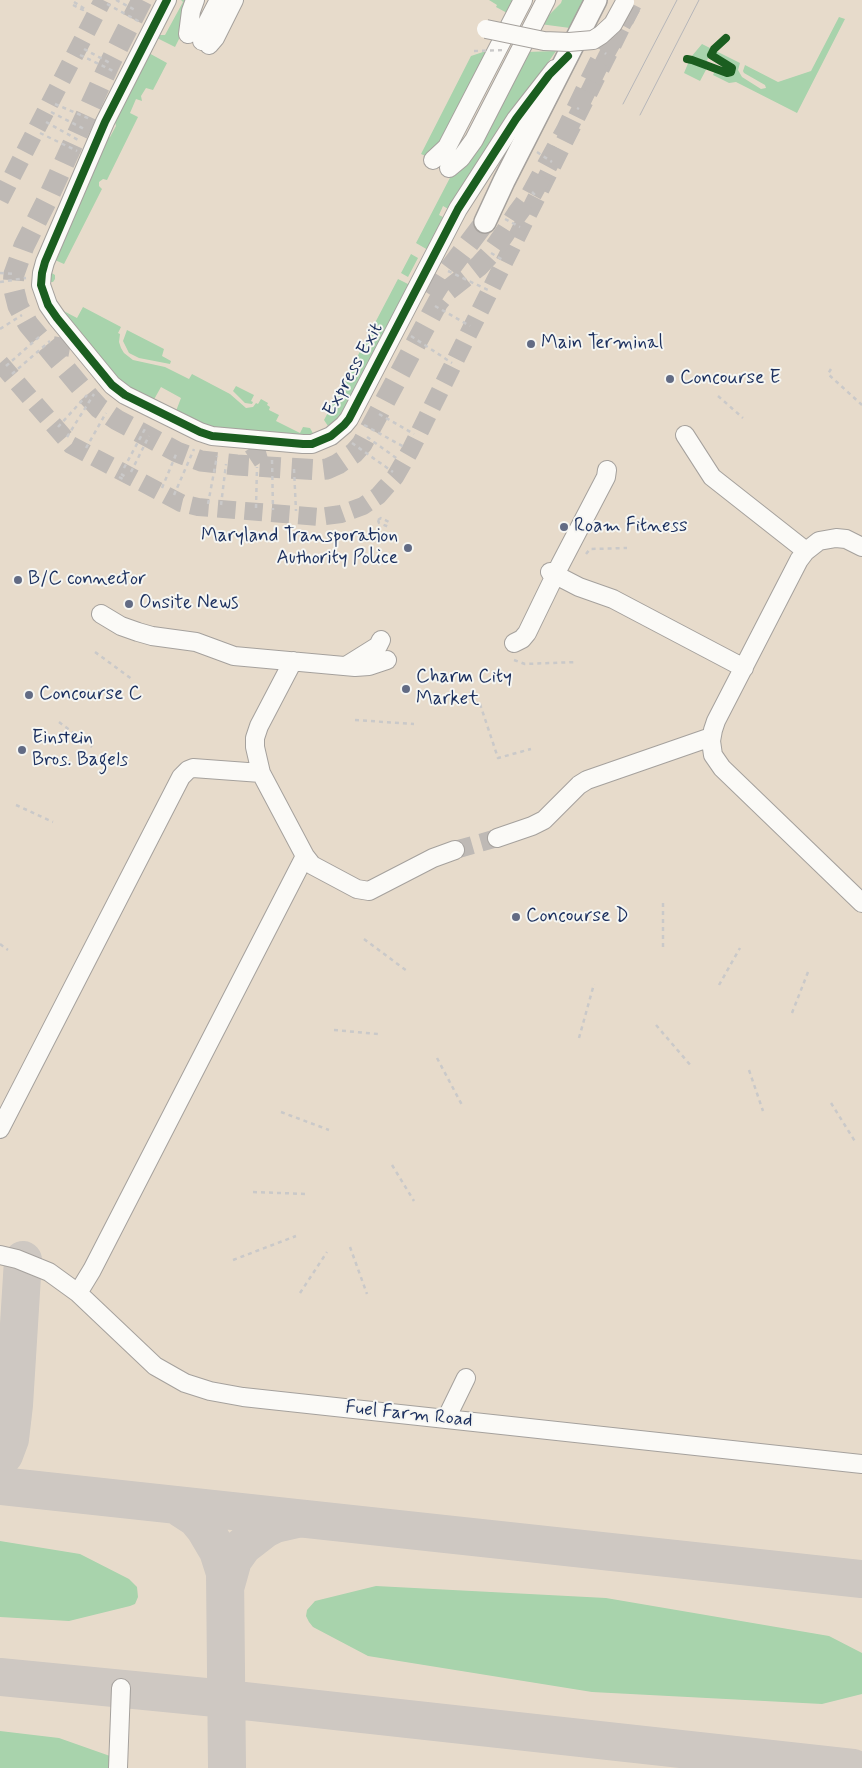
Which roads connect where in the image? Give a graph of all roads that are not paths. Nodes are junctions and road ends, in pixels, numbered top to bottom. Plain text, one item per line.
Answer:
1 (167, 0) edge
2 (195, 0) edge
3 (209, 0) edge
4 (219, 0) edge
5 (234, 0) edge
6 (546, 0) edge
7 (596, 0) edge
8 (626, 0) edge
9 (527, 5) edge
10 (486, 28) dead end
11 (198, 39) junction
12 (568, 56) junction
13 (485, 222) tunnel mouth
14 (70, 348) tunnel mouth
15 (112, 385) junction
16 (685, 434) dead end
17 (320, 441) junction
18 (273, 455) tunnel mouth
19 (607, 470) dead end
20 (862, 547) edge
21 (806, 551) junction
22 (553, 574) junction
23 (101, 614) dead end
24 (381, 640) dead end
25 (514, 651) road end
26 (387, 660) dead end
27 (293, 662) junction
28 (346, 667) junction
29 (744, 668) junction
30 (711, 737) junction
31 (261, 772) junction
32 (497, 838) tunnel mouth
33 (455, 850) tunnel mouth
34 (305, 856) junction
35 (862, 902) edge
36 (0, 1129) edge
37 (0, 1255) edge
38 (78, 1293) junction
39 (466, 1378) dead end
40 (446, 1419) junction
41 (862, 1464) edge
42 (121, 1688) dead end
43 (118, 1768) edge

1 - 15 street, Express Exit
2 - 11 street
3 - 11 street
4 - 11 street
5 - 11 street
6 - 9 street, bridge
7 - 12 main road
8 - 10 street, bridge
12 - 13 main road
12 - 17 street, Express Exit
14 - 15 street, Express Exit
15 - 17 street, Express Exit
16 - 21 street
17 - 18 street, Express Exit
19 - 22 street
20 - 21 street
21 - 29 street
22 - 25 street
22 - 29 street
23 - 27 street
24 - 28 street
26 - 28 street
27 - 28 street
27 - 31 street
29 - 30 street
30 - 32 street
30 - 35 street
31 - 34 street
31 - 36 street
33 - 34 street
34 - 38 street
37 - 38 street, Fuel Farm Road
38 - 40 street, Fuel Farm Road
39 - 40 street
40 - 41 street, Fuel Farm Road
42 - 43 street

